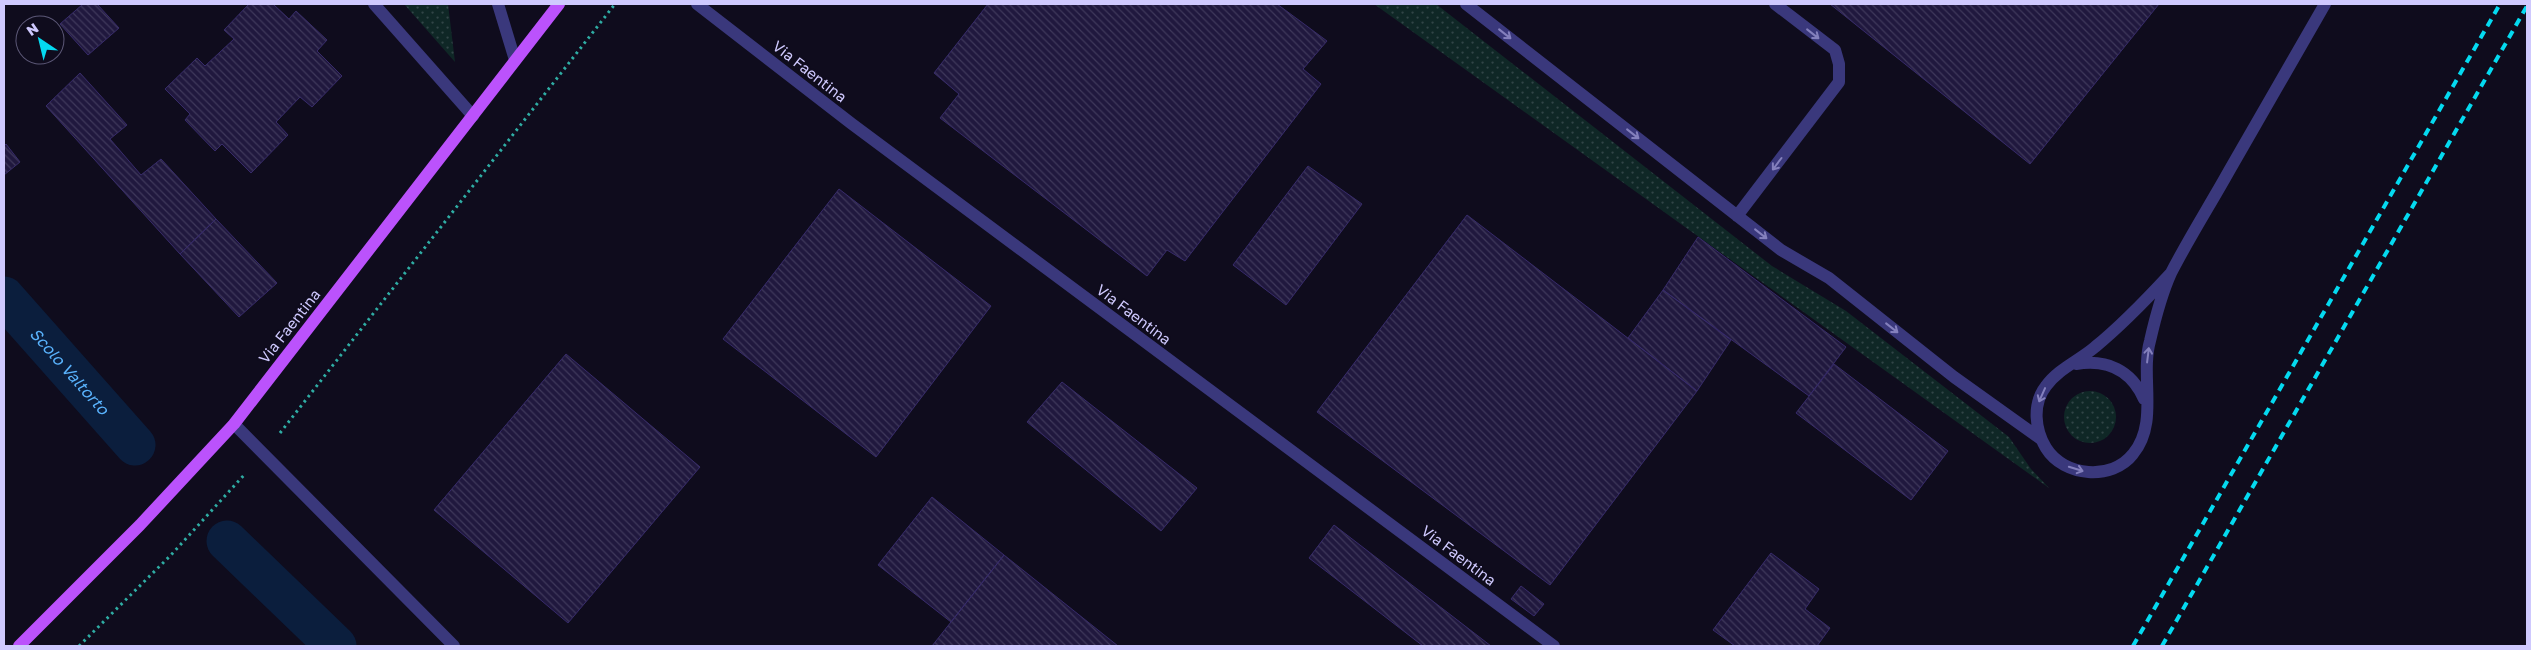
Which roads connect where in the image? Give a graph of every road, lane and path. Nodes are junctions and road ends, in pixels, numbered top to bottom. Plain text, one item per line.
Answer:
1 (374, 4) edge
2 (498, 4) edge
3 (560, 4) edge
4 (615, 4) edge
5 (697, 4) edge
6 (1466, 4) edge
7 (1774, 4) edge
8 (2325, 4) edge
9 (515, 60) junction
10 (473, 116) junction
11 (1738, 216) junction
12 (2170, 274) junction
13 (2074, 364) junction
14 (2146, 404) junction
15 (234, 424) junction
16 (2041, 439) junction
17 (264, 454) junction
18 (18, 646) edge
19 (79, 646) edge
20 (454, 646) edge
21 (1554, 646) edge

1 - 10 street
2 - 9 street
3 - 9 main road, Via Faentina
4 - 17 path
5 - 21 street, Via Faentina
6 -> 11 street
7 -> 11 street
8 - 12 street
9 - 10 main road, Via Faentina
10 - 15 main road, Via Faentina
11 -> 16 street
12 - 13 street
14 -> 12 street
13 - 14 street
13 -> 16 street
16 -> 14 street
15 - 17 street
15 - 18 main road, Via Faentina
17 - 19 path
17 - 20 street

